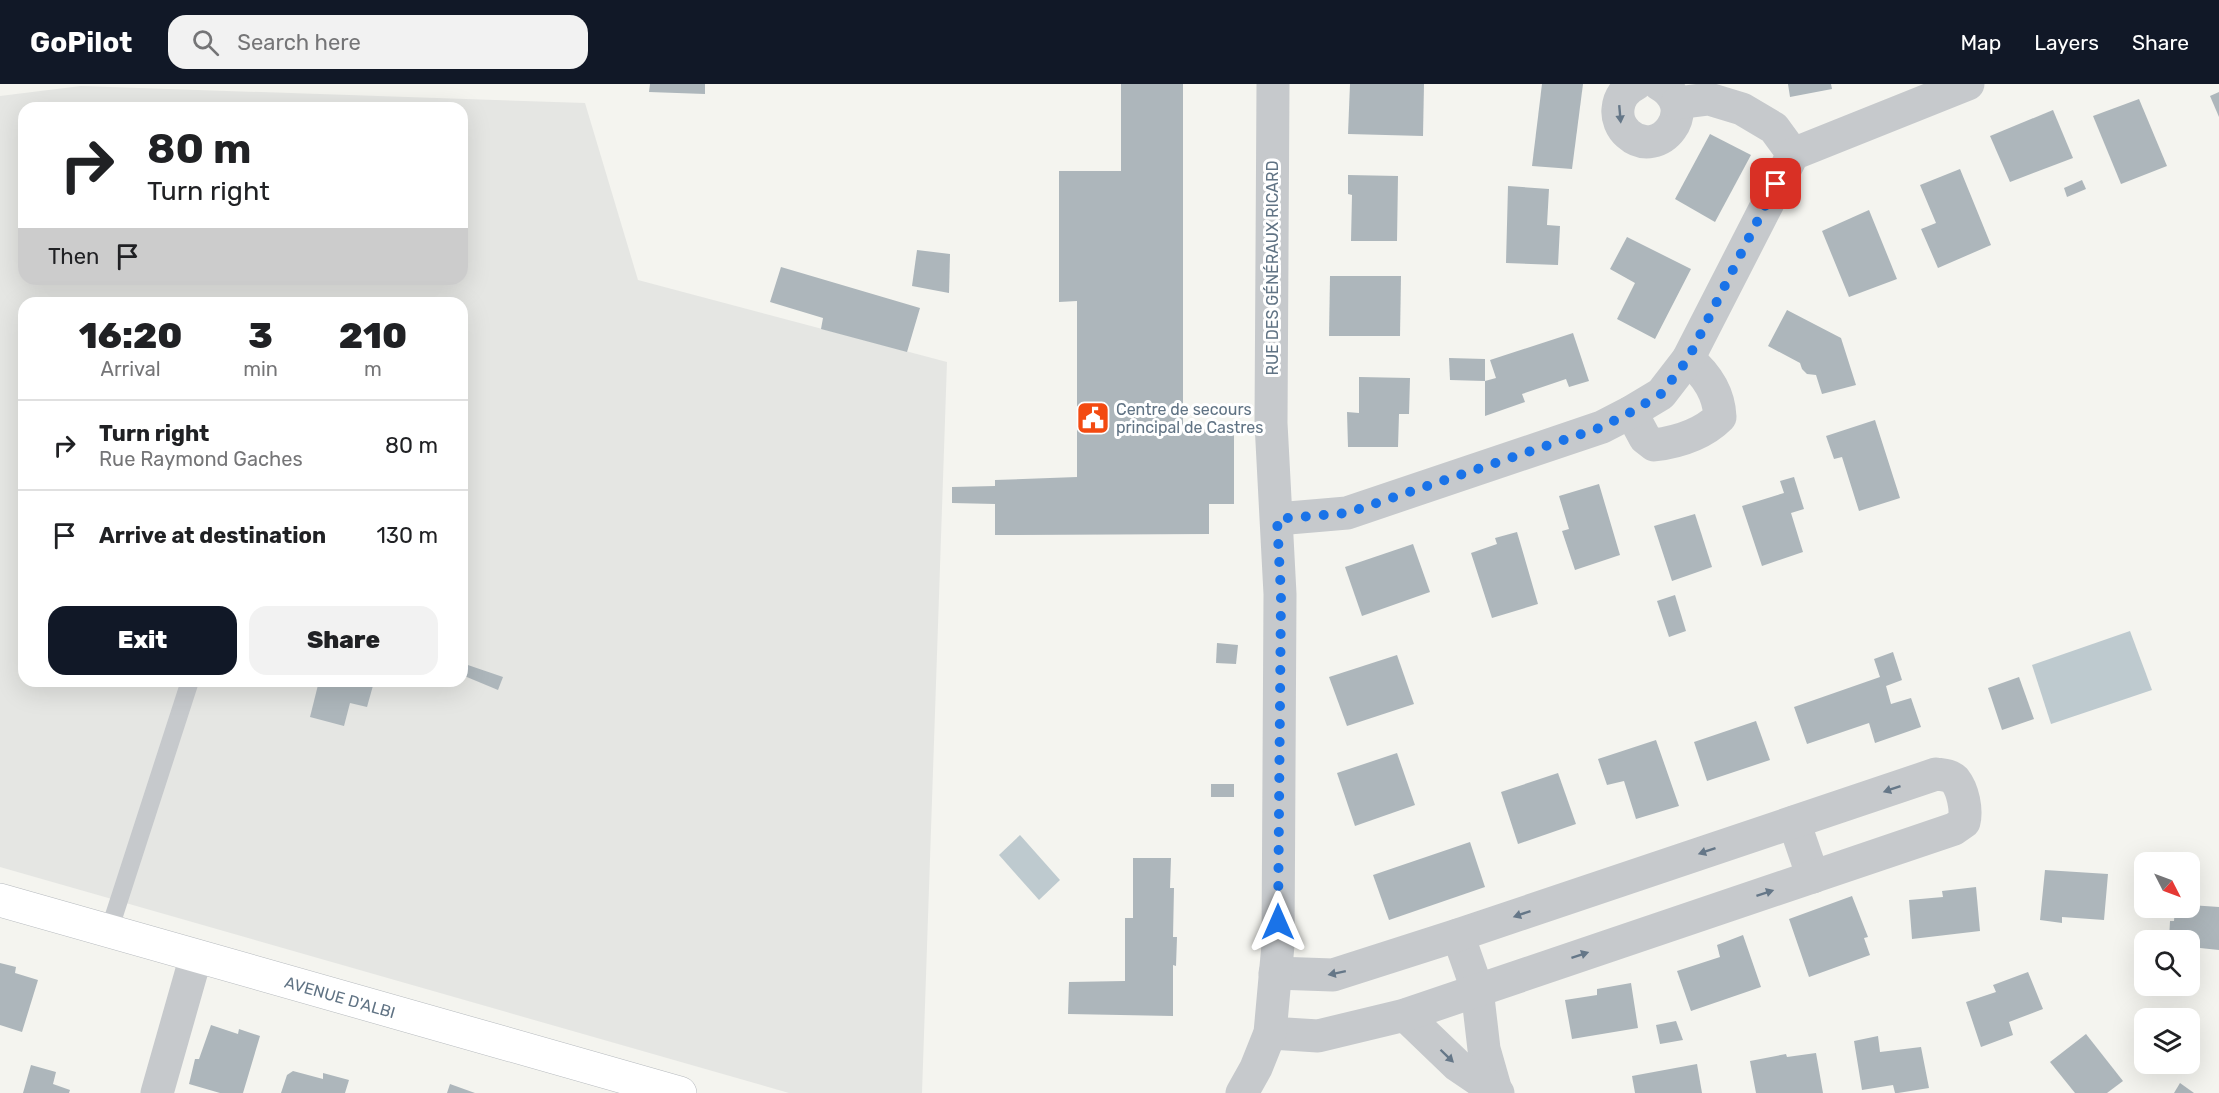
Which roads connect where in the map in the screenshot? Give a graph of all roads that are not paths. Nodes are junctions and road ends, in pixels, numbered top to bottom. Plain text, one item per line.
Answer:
1 (1273, 84) edge
2 (1636, 84) edge
3 (1968, 84) edge
4 (1668, 94) edge
5 (1793, 154) junction
6 (1688, 359) junction
7 (1631, 412) junction
8 (1277, 519) junction
9 (188, 687) edge
10 (1794, 822) junction
11 (1813, 877) junction
12 (0, 900) edge
13 (109, 931) junction
14 (1458, 935) junction
15 (196, 956) junction
16 (1275, 974) junction
17 (1477, 989) junction
18 (1405, 1015) junction
19 (1270, 1033) junction
20 (1497, 1092) edge
21 (157, 1093) edge
22 (680, 1093) edge
23 (1242, 1093) edge

1 - 8 street, RUE DES GÉNÉRAUX RICARD
2 -> 4 street
3 - 5 street
4 - 5 street
5 - 6 street
6 - 7 street
6 - 7 street
7 - 8 street
8 - 16 street, RUE DES GÉNÉRAUX RICARD
9 - 13 lane
10 - 11 street
11 -> 10 street
10 -> 14 street
17 -> 11 street
12 - 13 main road, AVENUE D'ALBI
13 - 15 main road, AVENUE D'ALBI
14 -> 16 street
14 - 17 street
15 - 21 street
15 - 22 main road, AVENUE D'ALBI
16 - 19 street, RUE DES GÉNÉRAUX RICARD
17 - 18 street
17 - 20 street
18 - 19 street
18 -> 20 street
19 - 23 street, RUE DES GÉNÉRAUX RICARD

